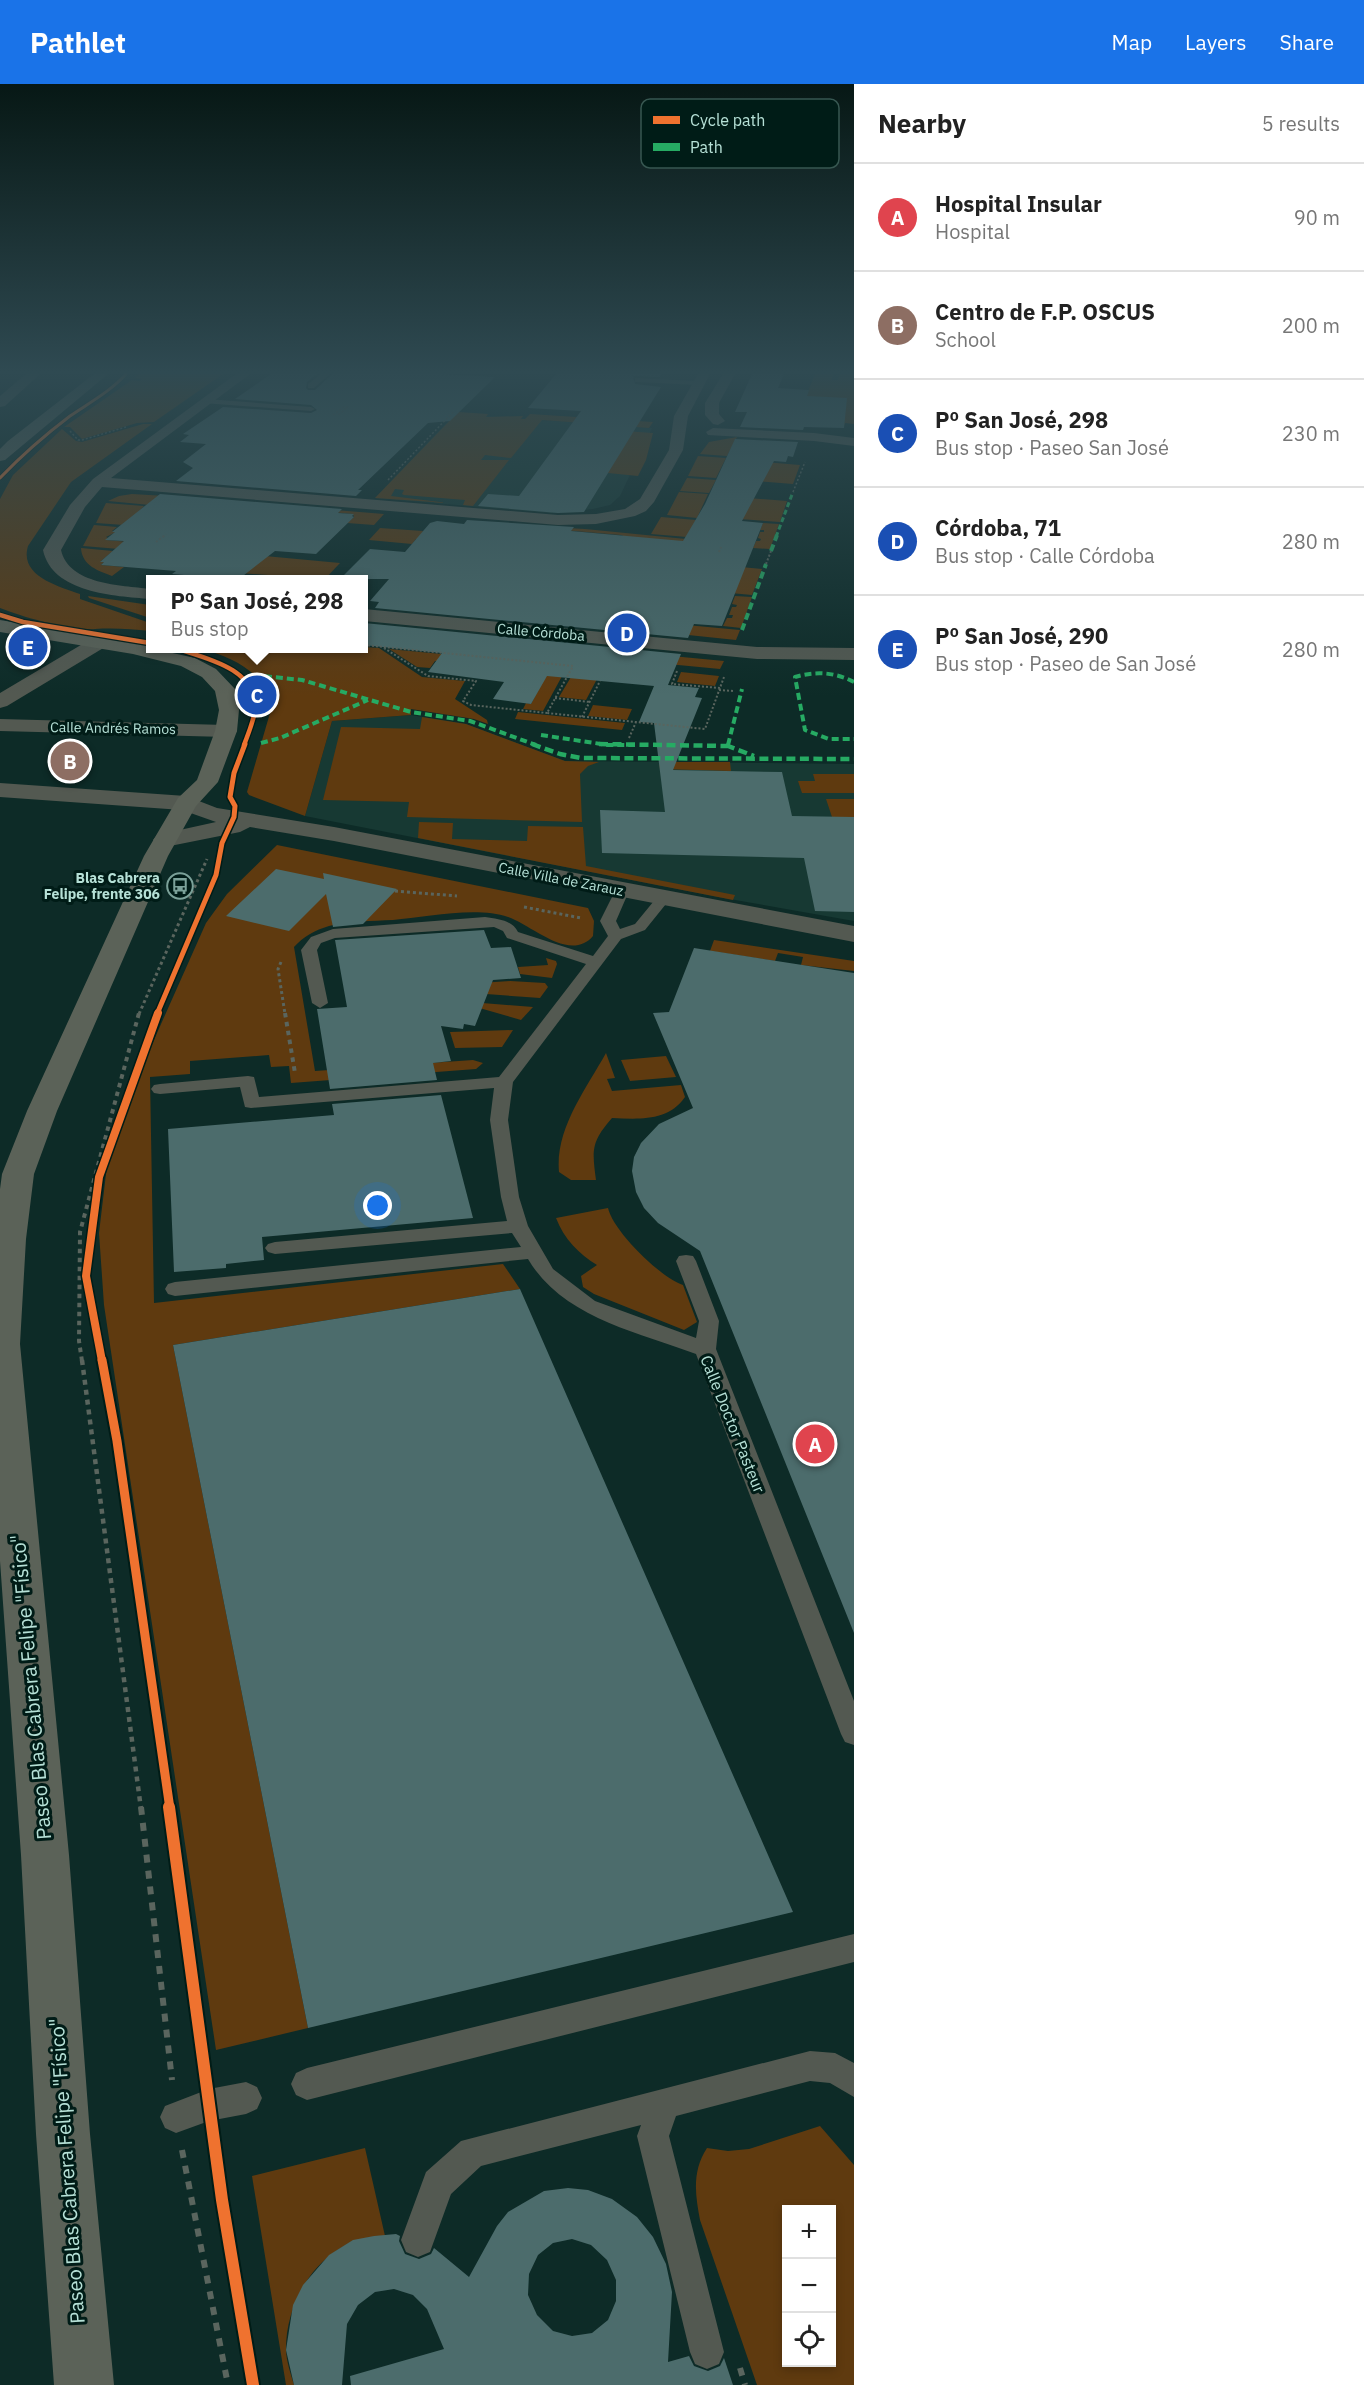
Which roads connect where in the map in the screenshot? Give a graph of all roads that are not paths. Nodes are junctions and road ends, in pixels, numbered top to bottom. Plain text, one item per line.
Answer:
1 (658, 481) edge
2 (103, 483) joint
3 (146, 593) edge
4 (368, 615) edge
5 (0, 626) edge
6 (98, 643) junction
7 (854, 648) edge
8 (146, 652) edge
9 (150, 653) edge
10 (826, 654) junction
11 (854, 654) edge
12 (0, 702) edge
13 (0, 725) edge
14 (226, 731) junction
15 (207, 782) junction
16 (0, 790) edge
17 (186, 802) junction
18 (269, 823) junction
19 (165, 840) junction
20 (622, 891) junction
21 (663, 899) junction
22 (854, 934) edge
23 (616, 936) junction
24 (595, 962) junction
25 (320, 1003) dead end
26 (504, 1082) junction
27 (160, 1089) dead end
28 (518, 1226) junction
29 (275, 1248) dead end
30 (532, 1252) junction
31 (686, 1261) dead end
32 (176, 1288) dead end
33 (705, 1349) junction
34 (854, 1734) edge
35 (854, 1948) edge
36 (854, 2081) edge
37 (307, 2085) dead end
38 (246, 2098) dead end
39 (664, 2104) junction
40 (176, 2117) road end
41 (418, 2240) dead end
42 (707, 2352) dead end
43 (84, 2385) edge

1 - 2 street
2 - 3 street
4 - 10 street, Calle Córdoba
5 - 6 street
6 - 8 street
6 - 12 street
7 - 10 street, Calle Córdoba
9 - 14 street
10 - 11 street, Calle Córdoba
13 - 14 street, Calle Andrés Ramos
14 - 15 street
15 - 17 street, Paseo Blas Cabrera Felipe "Físico"
15 - 18 street, Calle Villa de Zarauz
16 - 17 street
17 - 18 street, Calle Villa de Zarauz
17 - 19 street, Paseo Blas Cabrera Felipe "Físico"
18 - 19 street, Calle Villa de Zarauz
18 - 20 street, Calle Villa de Zarauz
19 - 43 street, Paseo Blas Cabrera Felipe "Físico"
20 - 21 street, Calle Villa de Zarauz
20 - 23 lane
21 - 22 street, Calle Villa de Zarauz
21 - 23 lane
23 - 24 lane, Calle Doctor Pasteur
24 - 25 lane
24 - 26 lane, Calle Doctor Pasteur
26 - 27 lane
26 - 28 lane, Calle Doctor Pasteur
28 - 29 lane
28 - 30 lane, Calle Doctor Pasteur
30 - 32 lane
30 - 33 lane, Calle Doctor Pasteur
31 - 33 lane
33 - 34 lane, Calle Doctor Pasteur
35 - 37 lane
36 - 39 lane
38 - 40 lane
39 - 41 lane
39 - 42 lane

